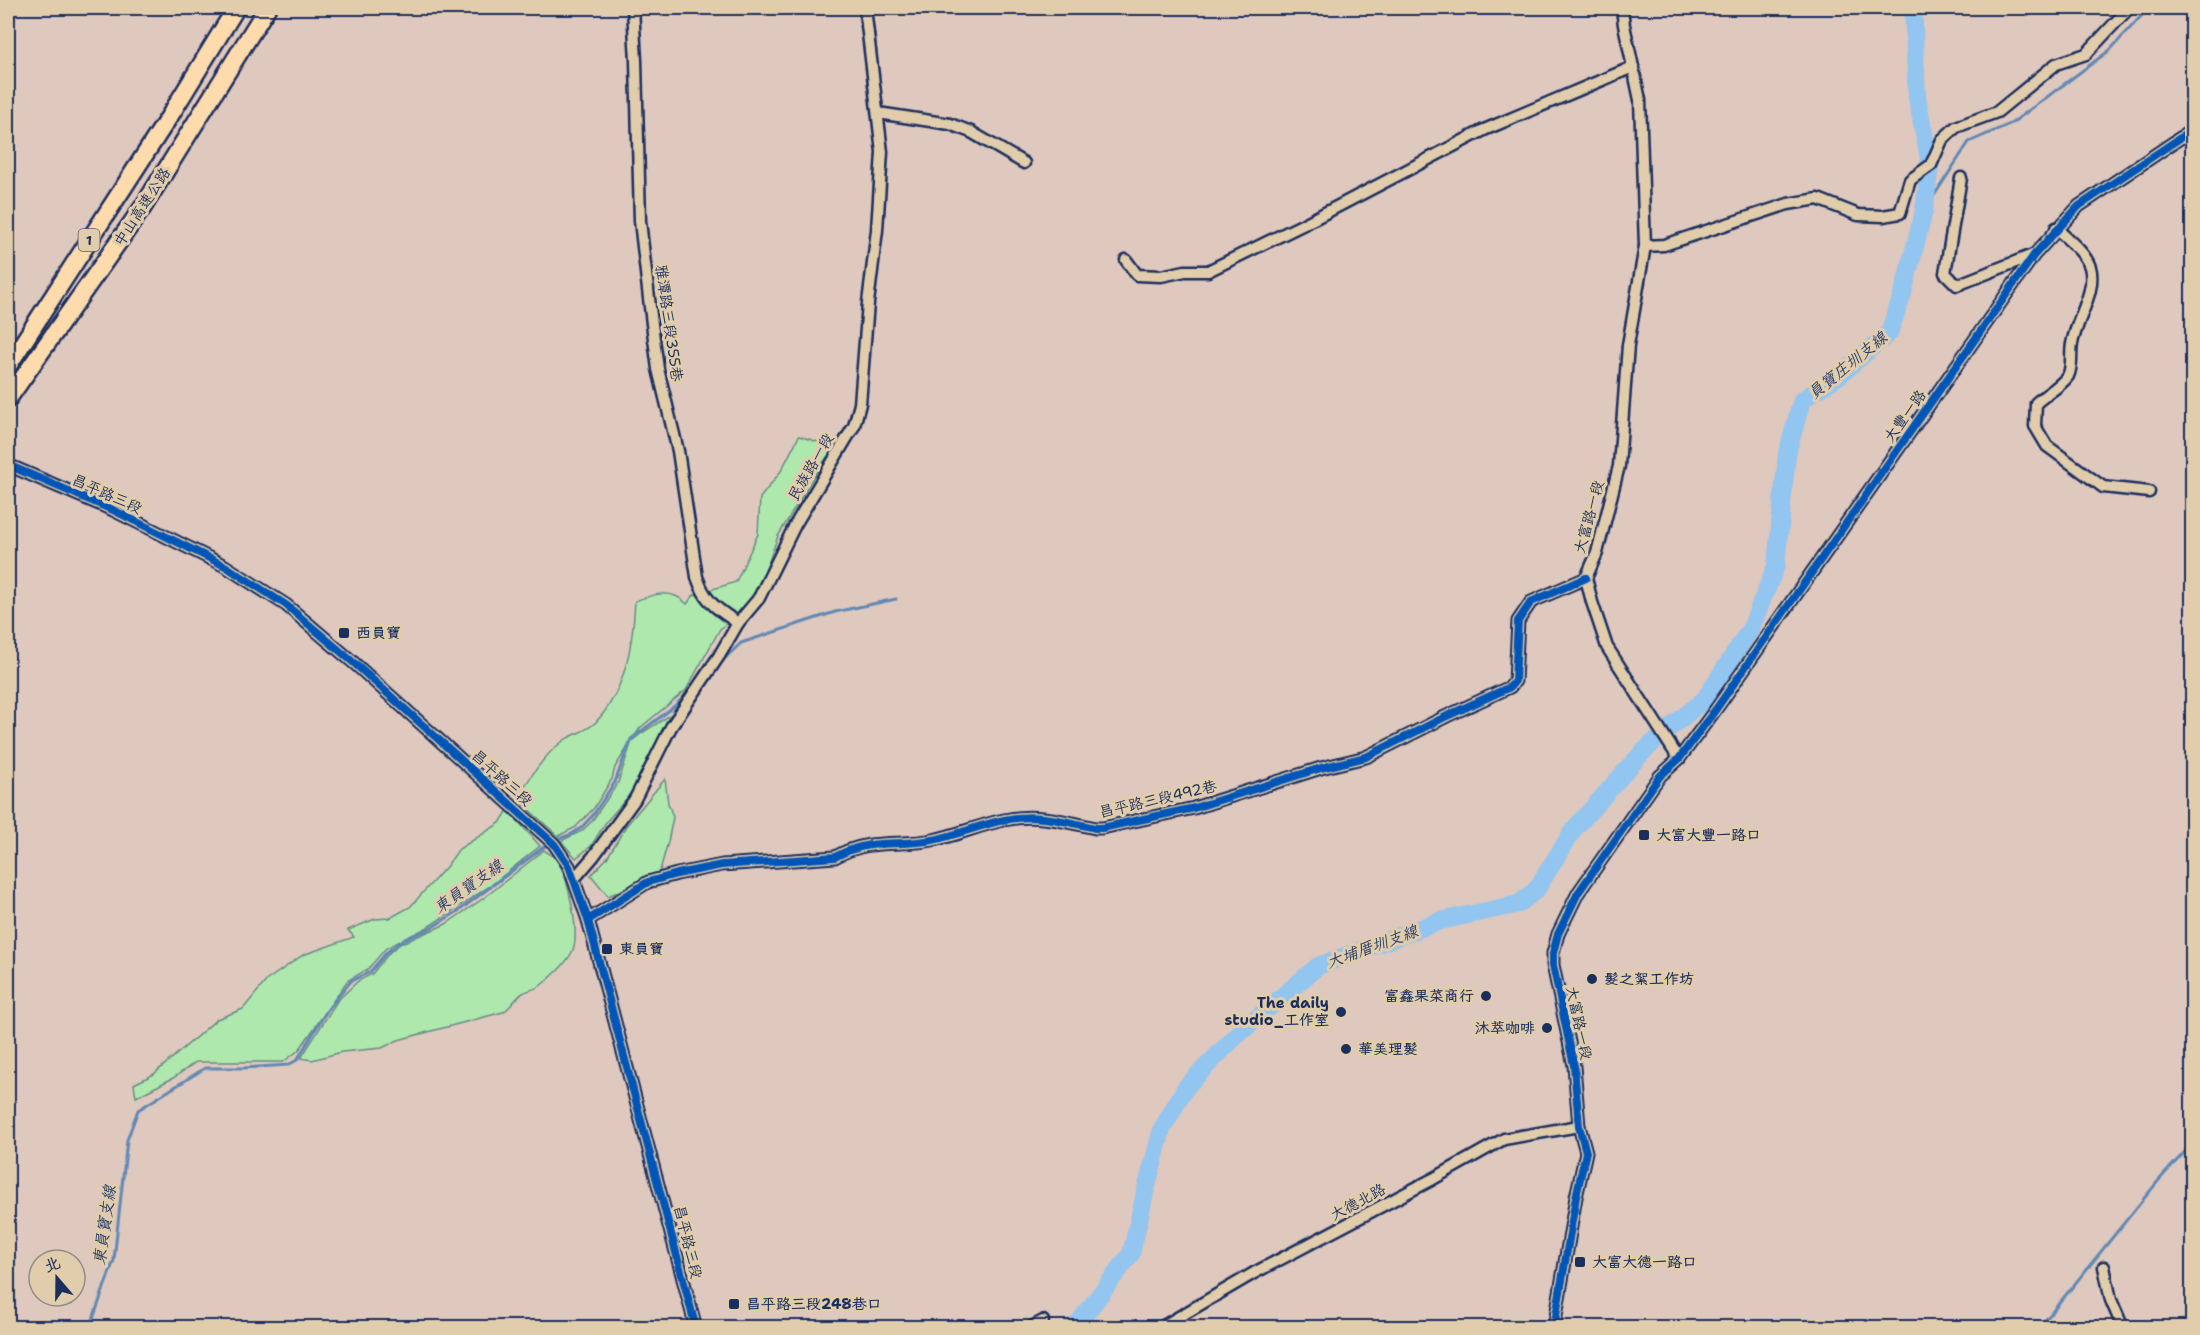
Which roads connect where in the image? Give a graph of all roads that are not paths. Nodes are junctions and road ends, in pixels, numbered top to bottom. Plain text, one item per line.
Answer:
1 (236, 8) edge
2 (267, 8) edge
3 (633, 8) edge
4 (864, 8) edge
5 (1622, 8) edge
6 (2129, 8) edge
7 (1633, 67) junction
8 (878, 113) junction
9 (2193, 130) edge
10 (1023, 163) dead end
11 (1961, 178) dead end
12 (2056, 228) junction
13 (1645, 246) junction
14 (2034, 255) junction
15 (1126, 260) dead end
16 (8, 366) edge
17 (8, 399) edge
18 (8, 465) edge
19 (2149, 492) dead end
20 (1586, 578) junction
21 (738, 623) junction
22 (1679, 759) junction
23 (574, 879) junction
24 (588, 920) junction
25 (1579, 1126) junction
26 (2104, 1267) dead end
27 (1043, 1321) dead end
28 (696, 1328) edge
29 (1030, 1328) edge
30 (1160, 1328) edge
31 (1554, 1328) edge
32 (2123, 1328) edge

1 - 16 highway, 中山高速公路 / 1
2 - 17 highway, 中山高速公路 / 1
3 - 21 street, 雅潭路三段355巷
4 - 8 street, 民族路一段
5 - 7 street, 大富路一段
6 - 13 street
7 - 13 street, 大富路一段
7 - 15 street
8 - 10 street
8 - 21 street, 民族路一段
9 - 12 street, 大豐一路
11 - 14 street
12 - 14 street, 大豐一路
12 - 19 street
13 - 20 street, 大富路一段
14 - 22 street, 大豐一路
18 - 23 street, 昌平路三段
20 - 22 street, 大富路一段
20 - 24 street, 昌平路三段492巷
21 - 23 street, 民族路一段
22 - 25 street, 大富路一段
23 - 24 street, 昌平路三段
24 - 28 street, 昌平路三段
25 - 30 street, 大德北路
25 - 31 street, 大富路一段
26 - 32 street
27 - 29 street

